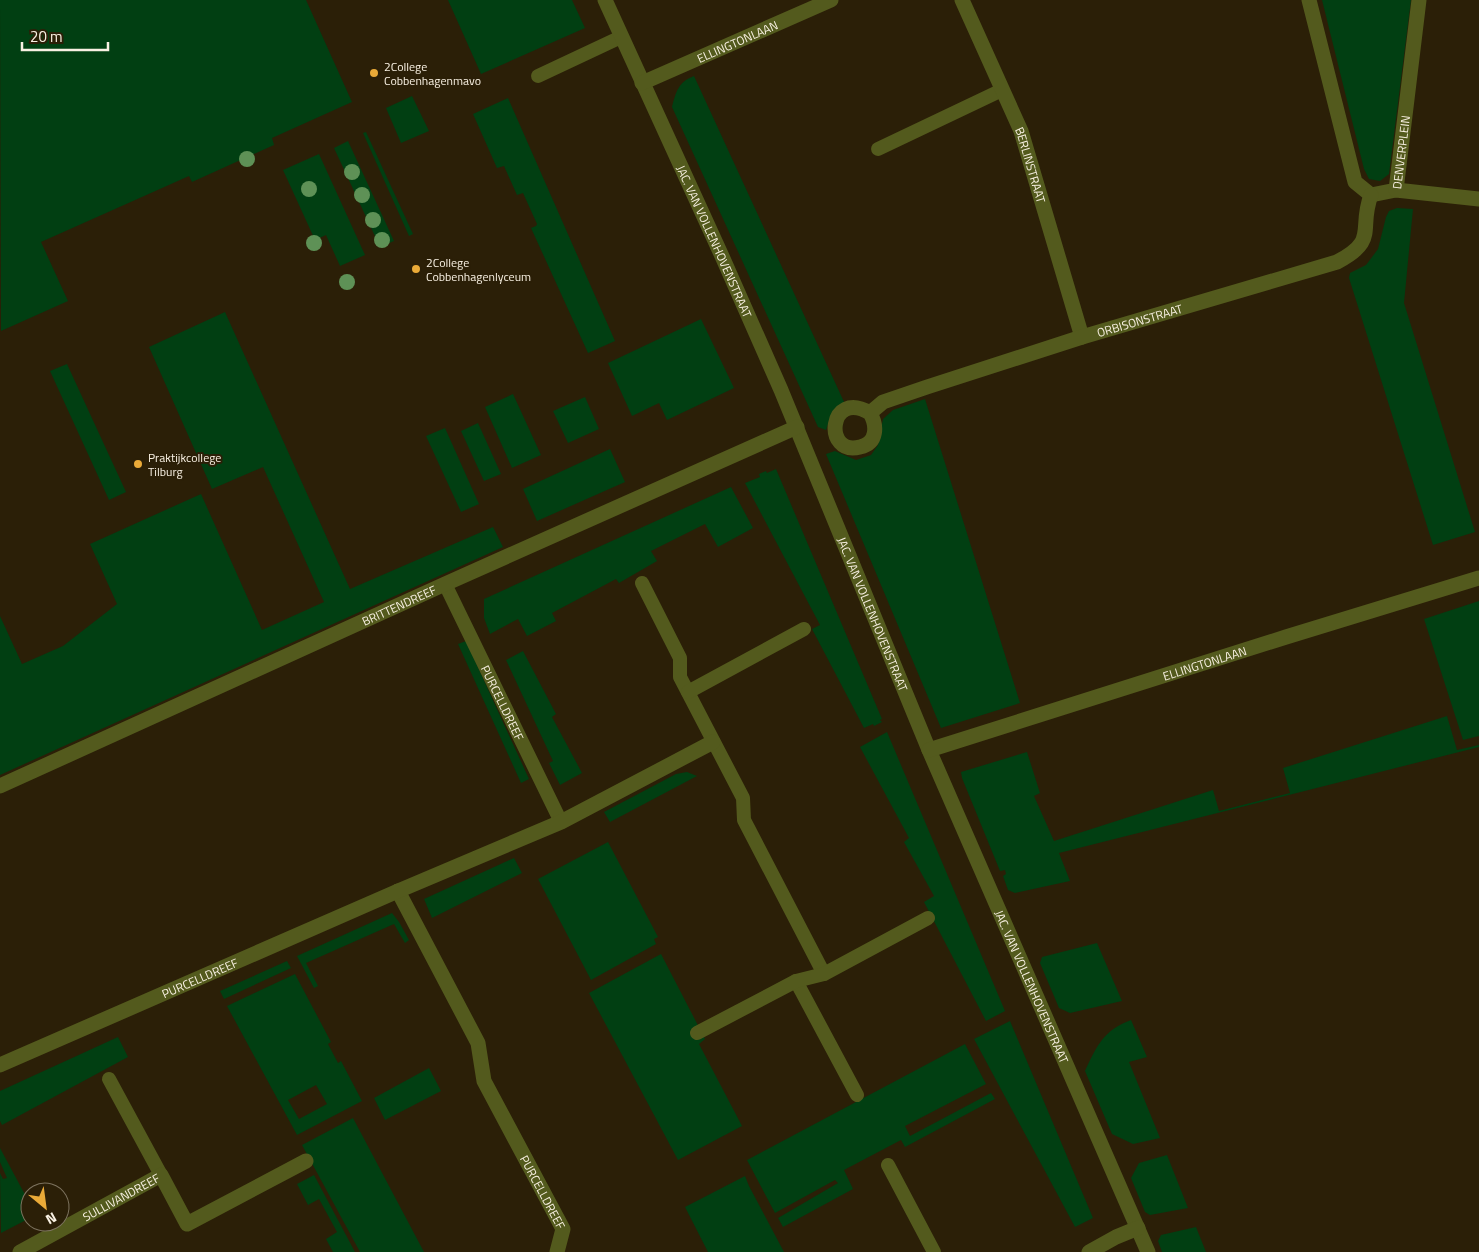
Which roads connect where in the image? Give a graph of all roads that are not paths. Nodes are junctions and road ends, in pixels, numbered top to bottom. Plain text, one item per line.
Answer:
1 (605, 0) edge
2 (831, 0) edge
3 (962, 0) edge
4 (1309, 0) edge
5 (1419, 0) edge
6 (622, 37) junction
7 (538, 76) dead end
8 (642, 83) junction
9 (1002, 90) junction
10 (878, 149) dead end
11 (1396, 190) junction
12 (1371, 195) junction
13 (1479, 199) edge
14 (1082, 337) junction
15 (870, 413) dead end
16 (797, 427) junction
17 (1479, 578) edge
18 (642, 583) dead end
19 (445, 584) junction
20 (804, 629) dead end
21 (688, 692) junction
22 (713, 742) junction
23 (929, 750) junction
24 (0, 786) edge
25 (561, 822) junction
26 (398, 891) junction
27 (928, 918) dead end
28 (824, 974) junction
29 (796, 981) junction
30 (697, 1034) dead end
31 (0, 1065) edge
32 (109, 1079) dead end
33 (857, 1095) dead end
34 (306, 1161) dead end
35 (888, 1165) dead end
36 (160, 1175) junction
37 (1138, 1228) junction
38 (20, 1252) edge
39 (557, 1252) edge
40 (934, 1252) edge
41 (1089, 1252) edge
42 (1148, 1252) edge

1 - 6 street, JAC. VAN VOLLENHOVENSTRAAT
2 - 8 street, ELLINGTONLAAN
3 - 9 street, BERLINSTRAAT
4 - 12 street, DENVERPLEIN
5 - 11 street, DENVERPLEIN
6 - 7 lane
6 - 8 street, JAC. VAN VOLLENHOVENSTRAAT
8 - 16 street, JAC. VAN VOLLENHOVENSTRAAT
9 - 10 lane
9 - 14 street, BERLINSTRAAT
11 - 12 street, DENVERPLEIN
11 - 13 street
12 - 14 street, ORBISONSTRAAT
14 - 15 street, ORBISONSTRAAT
16 - 19 street, BRITTENDREEF
16 - 23 street, JAC. VAN VOLLENHOVENSTRAAT
17 - 23 street, ELLINGTONLAAN
18 - 21 lane
19 - 24 street, BRITTENDREEF
19 - 25 lane, PURCELLDREEF
20 - 21 lane
21 - 22 lane
22 - 25 street, PURCELLDREEF
22 - 28 lane
23 - 37 street, JAC. VAN VOLLENHOVENSTRAAT
25 - 26 street, PURCELLDREEF
26 - 31 street, PURCELLDREEF
26 - 39 street, PURCELLDREEF
27 - 28 lane
28 - 29 lane
29 - 30 lane
29 - 33 lane
32 - 36 lane
34 - 36 street, SULLIVANDREEF
35 - 40 lane
36 - 38 street, SULLIVANDREEF
37 - 41 street
37 - 42 street, JAC. VAN VOLLENHOVENSTRAAT

